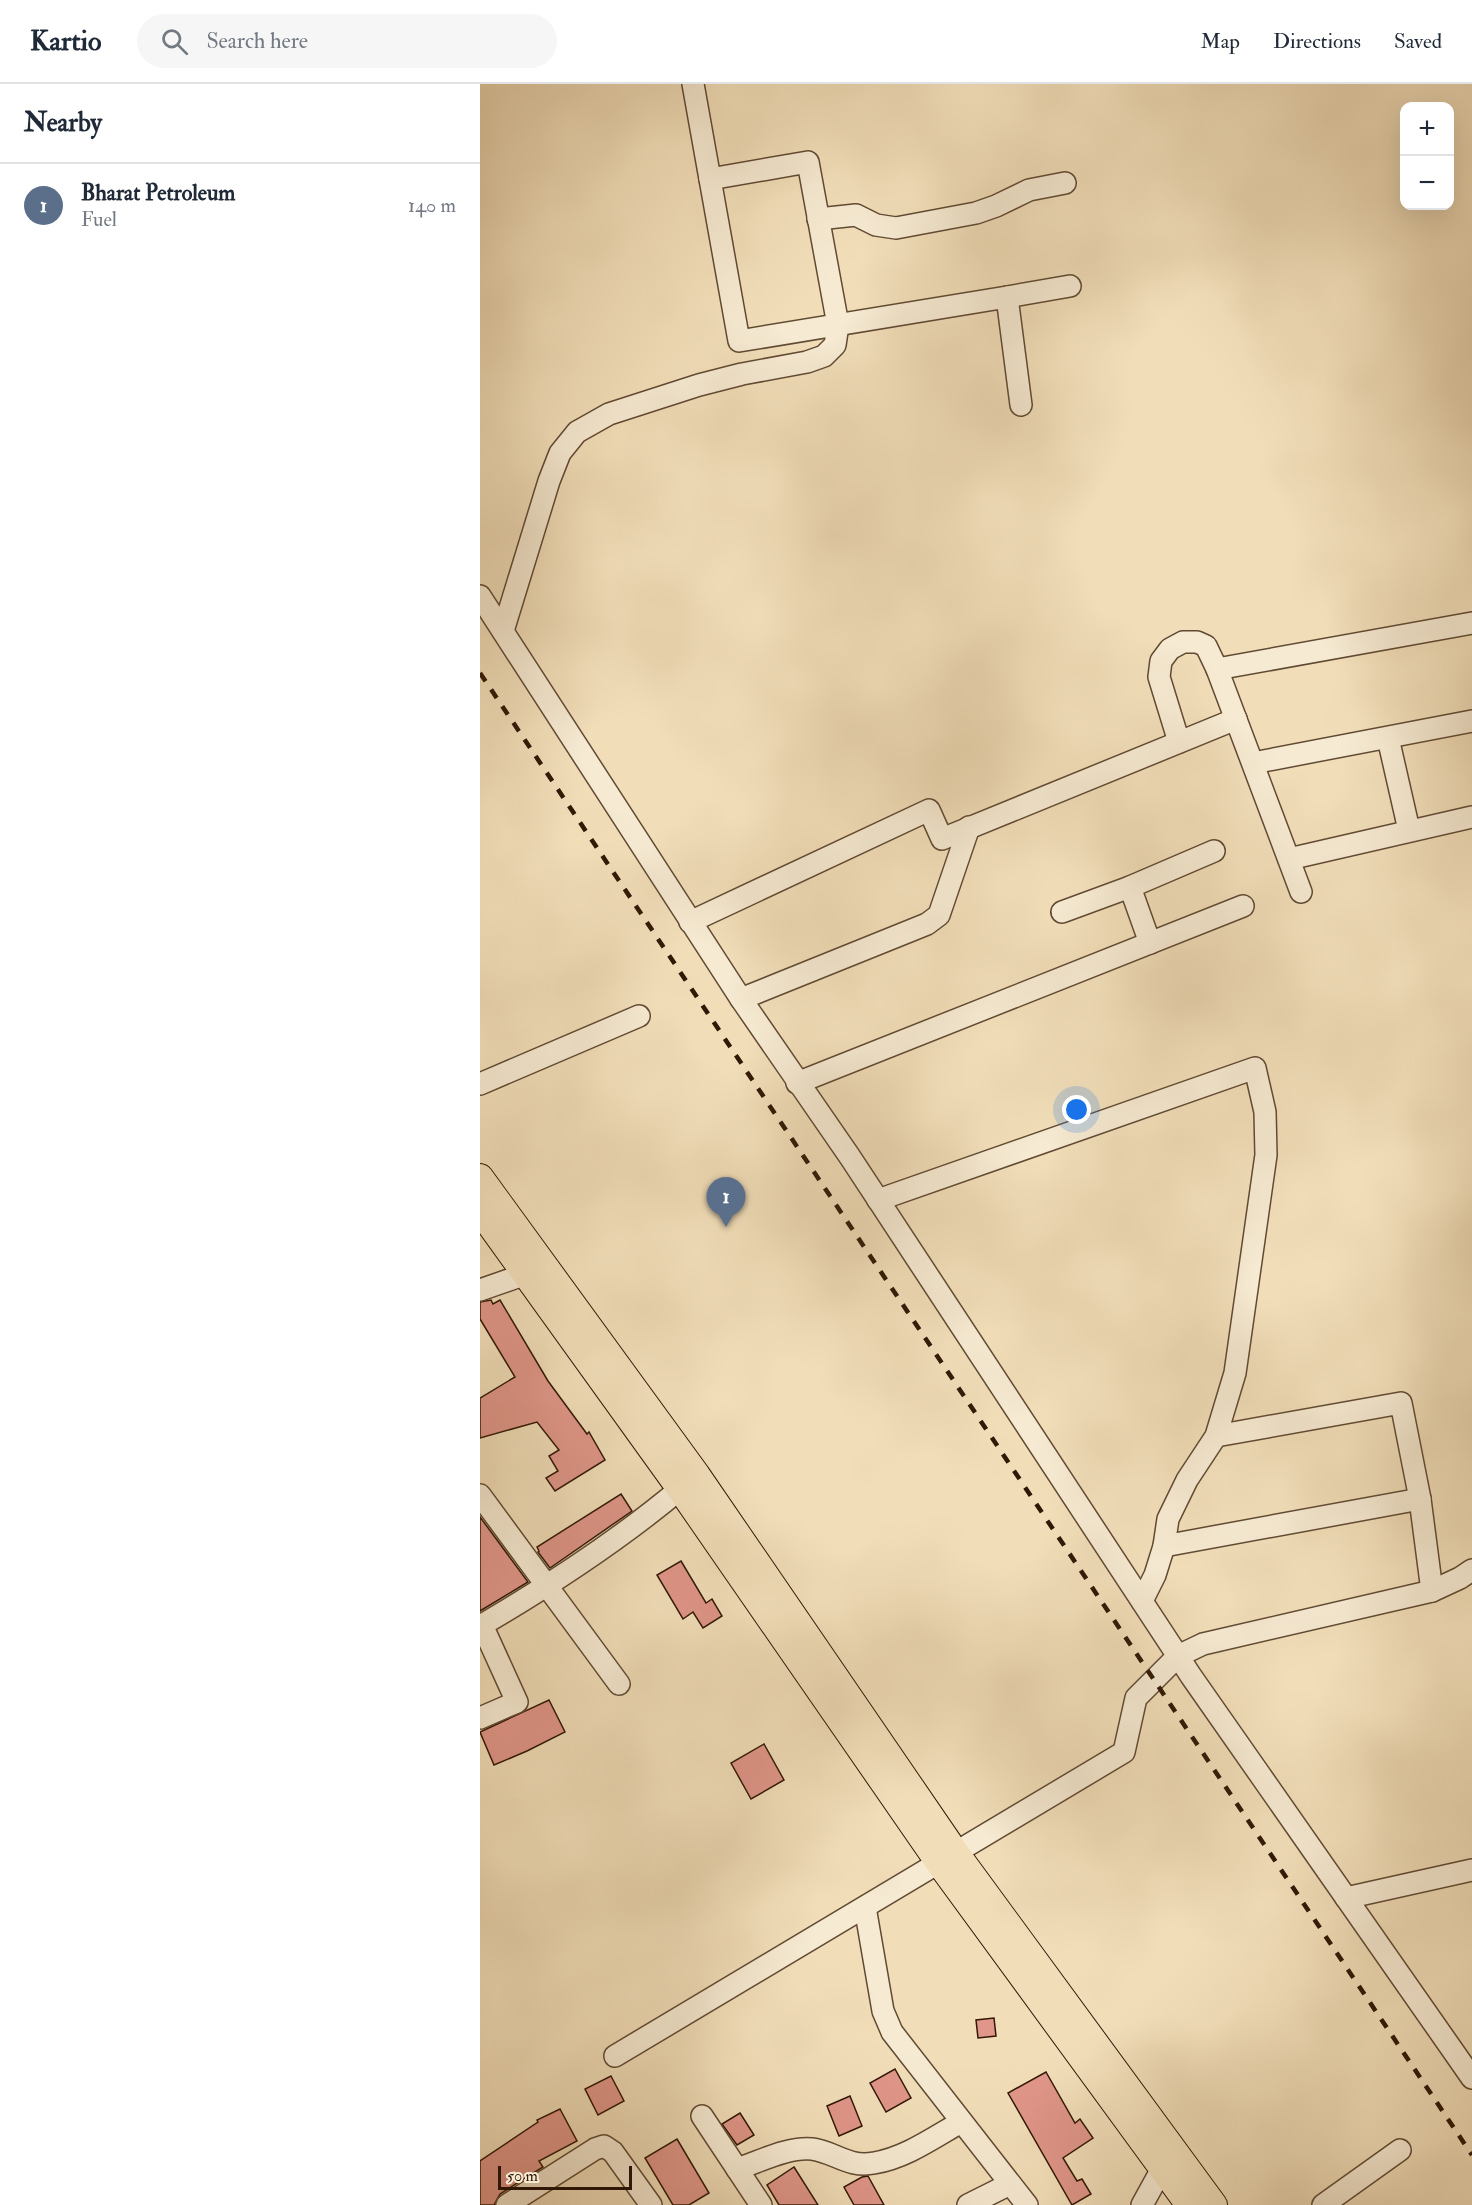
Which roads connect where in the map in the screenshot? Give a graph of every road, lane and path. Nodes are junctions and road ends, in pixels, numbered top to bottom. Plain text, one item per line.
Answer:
1 (693, 84) edge
2 (710, 179) junction
3 (1065, 183) dead end
4 (818, 219) junction
5 (1070, 286) dead end
6 (1007, 297) junction
7 (838, 325) junction
8 (739, 341) junction
9 (742, 374) junction
10 (1021, 405) dead end
11 (480, 596) edge
12 (1472, 623) edge
13 (503, 631) junction
14 (1217, 669) junction
15 (1236, 719) junction
16 (1472, 721) edge
17 (1388, 738) junction
18 (1179, 742) junction
19 (1253, 763) junction
20 (1472, 817) edge
21 (969, 827) junction
22 (1409, 830) junction
23 (1214, 851) dead end
24 (1289, 859) junction
25 (1130, 887) junction
26 (1301, 892) dead end
27 (1243, 906) dead end
28 (1062, 912) dead end
29 (690, 922) junction
30 (1150, 943) junction
31 (741, 999) junction
32 (639, 1016) dead end
33 (797, 1083) junction
34 (480, 1084) edge
35 (480, 1177) edge
36 (878, 1200) junction
37 (480, 1211) edge
38 (526, 1274) junction
39 (480, 1290) edge
40 (1216, 1436) junction
41 (680, 1489) junction
42 (480, 1495) edge
43 (1420, 1499) junction
44 (1164, 1546) junction
45 (1472, 1570) edge
46 (548, 1586) junction
47 (1432, 1592) junction
48 (1142, 1601) junction
49 (481, 1625) edge
50 (1178, 1656) junction
51 (619, 1684) dead end
52 (480, 1718) edge
53 (947, 1858) junction
54 (1472, 1870) edge
55 (1346, 1898) junction
56 (865, 1907) junction
57 (615, 2056) dead end
58 (1472, 2078) edge
59 (702, 2116) dead end
60 (961, 2122) junction
61 (1400, 2150) dead end
62 (1167, 2158) junction
63 (737, 2169) junction
64 (1010, 2184) junction
65 (507, 2205) edge
66 (651, 2205) edge
67 (761, 2205) edge
68 (968, 2205) edge
69 (1027, 2205) edge
70 (1142, 2205) edge
71 (1189, 2205) edge
72 (1214, 2205) edge
73 (1323, 2205) edge

1 - 2 street
2 - 4 street
2 - 8 street
3 - 4 street
4 - 7 street
5 - 6 street
6 - 7 street
6 - 10 street
7 - 8 street
7 - 9 street
8 - 9 street
9 - 13 street
11 - 13 street
12 - 14 street
13 - 29 street
14 - 15 street
14 - 18 street
15 - 18 street
15 - 19 street
16 - 17 street
17 - 19 street
17 - 22 street
18 - 21 street
19 - 24 street
20 - 22 street
21 - 29 street
21 - 31 street
22 - 24 street
23 - 25 street
24 - 26 street
25 - 28 street
25 - 30 street
27 - 30 street
29 - 31 street
30 - 33 street
31 - 33 street
32 - 34 street
33 - 36 street
35 - 53 main road
36 - 40 street
36 - 48 street
37 - 38 main road
38 - 39 street
38 - 41 main road
40 - 43 street
40 - 44 street
41 - 46 street
41 - 53 main road
42 - 46 street
43 - 44 street
43 - 47 street
44 - 48 street
45 - 47 street
46 - 49 street
46 - 51 street
47 - 50 street
48 - 50 street
49 - 52 street
50 - 53 street
50 - 55 street
53 - 56 street
53 - 62 main road
54 - 55 street
55 - 58 street
56 - 57 street
56 - 60 street
59 - 63 street
60 - 63 street
60 - 64 street
61 - 73 street
62 - 70 street
62 - 71 main road
62 - 72 main road
63 - 67 street
64 - 68 street
64 - 69 street
65 - 66 street

